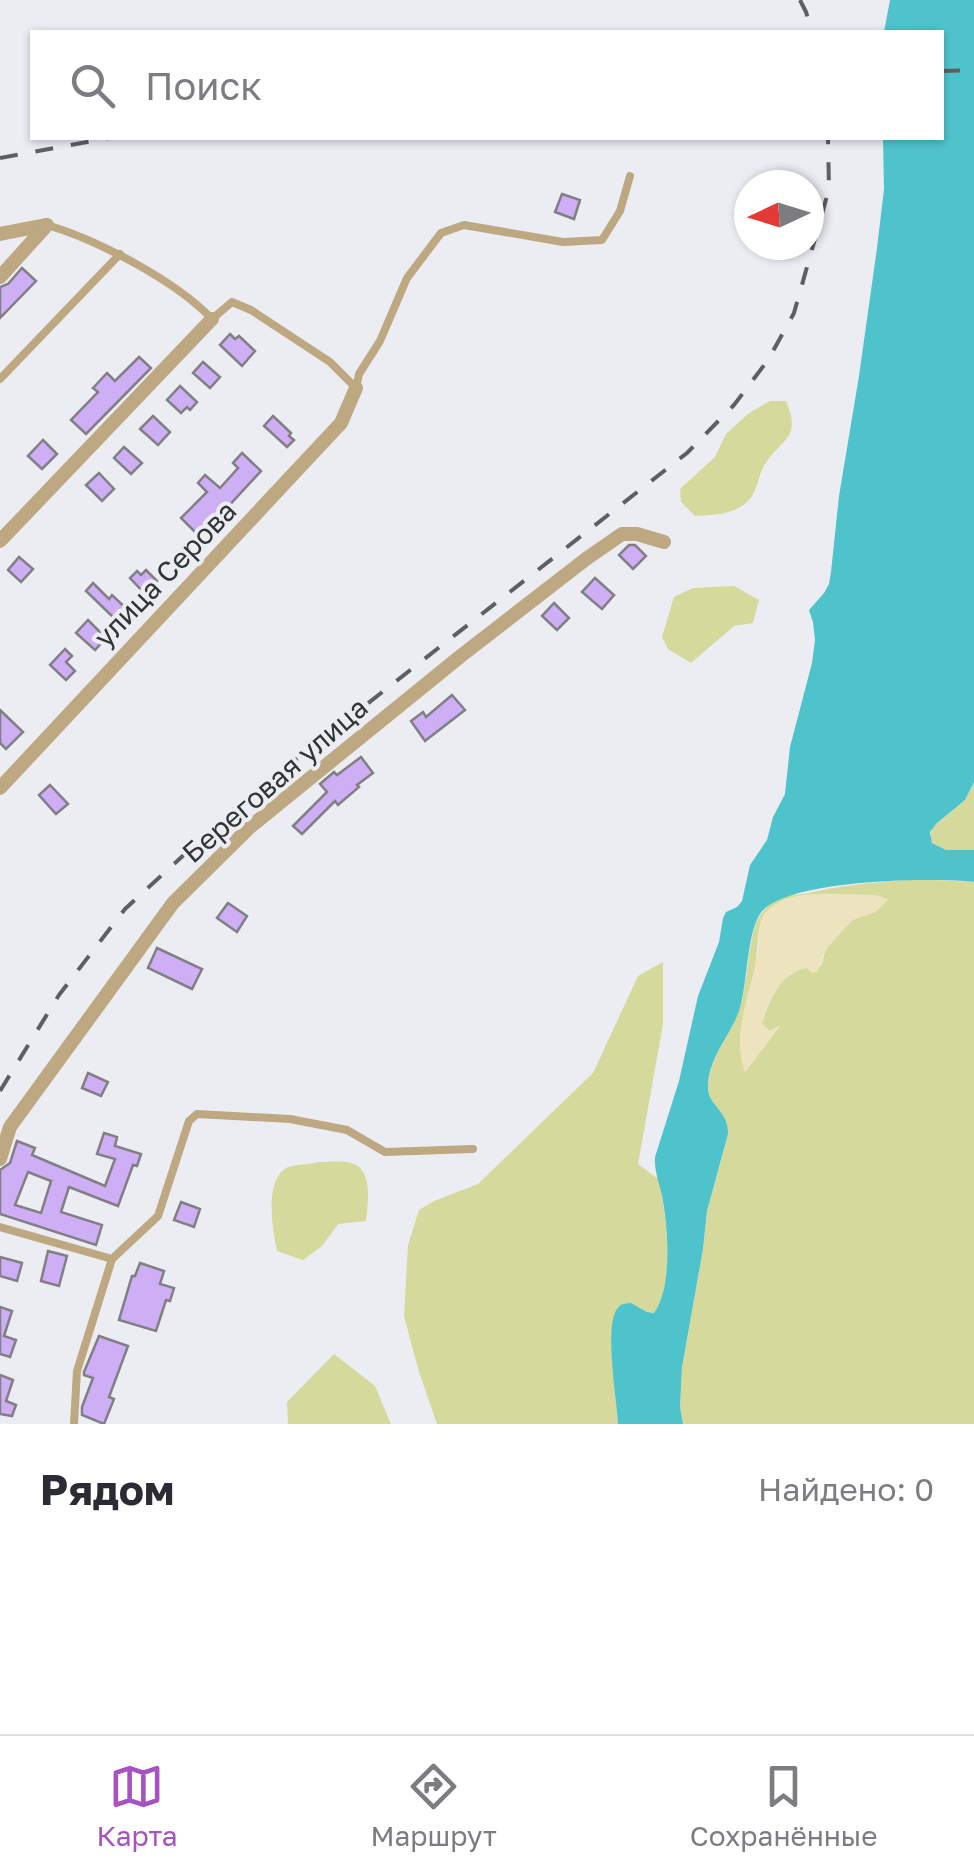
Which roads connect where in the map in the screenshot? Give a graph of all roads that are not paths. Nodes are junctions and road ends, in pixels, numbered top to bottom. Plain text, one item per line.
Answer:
1 (630, 176) dead end
2 (46, 225) junction
3 (0, 234) edge
4 (120, 254) junction
5 (0, 277) edge
6 (212, 319) junction
7 (0, 379) edge
8 (356, 388) junction
9 (0, 541) edge
10 (664, 542) dead end
11 (0, 788) edge
12 (473, 1148) dead end
13 (0, 1158) edge
14 (0, 1227) edge
15 (112, 1259) junction
16 (74, 1424) edge

1 - 8 lane
2 - 3 street
2 - 4 lane
2 - 5 street
4 - 6 lane
4 - 7 lane
6 - 8 lane
6 - 9 street
8 - 11 street, улица Серова
10 - 13 street, Береговая улица
12 - 15 lane
14 - 15 lane
15 - 16 lane

